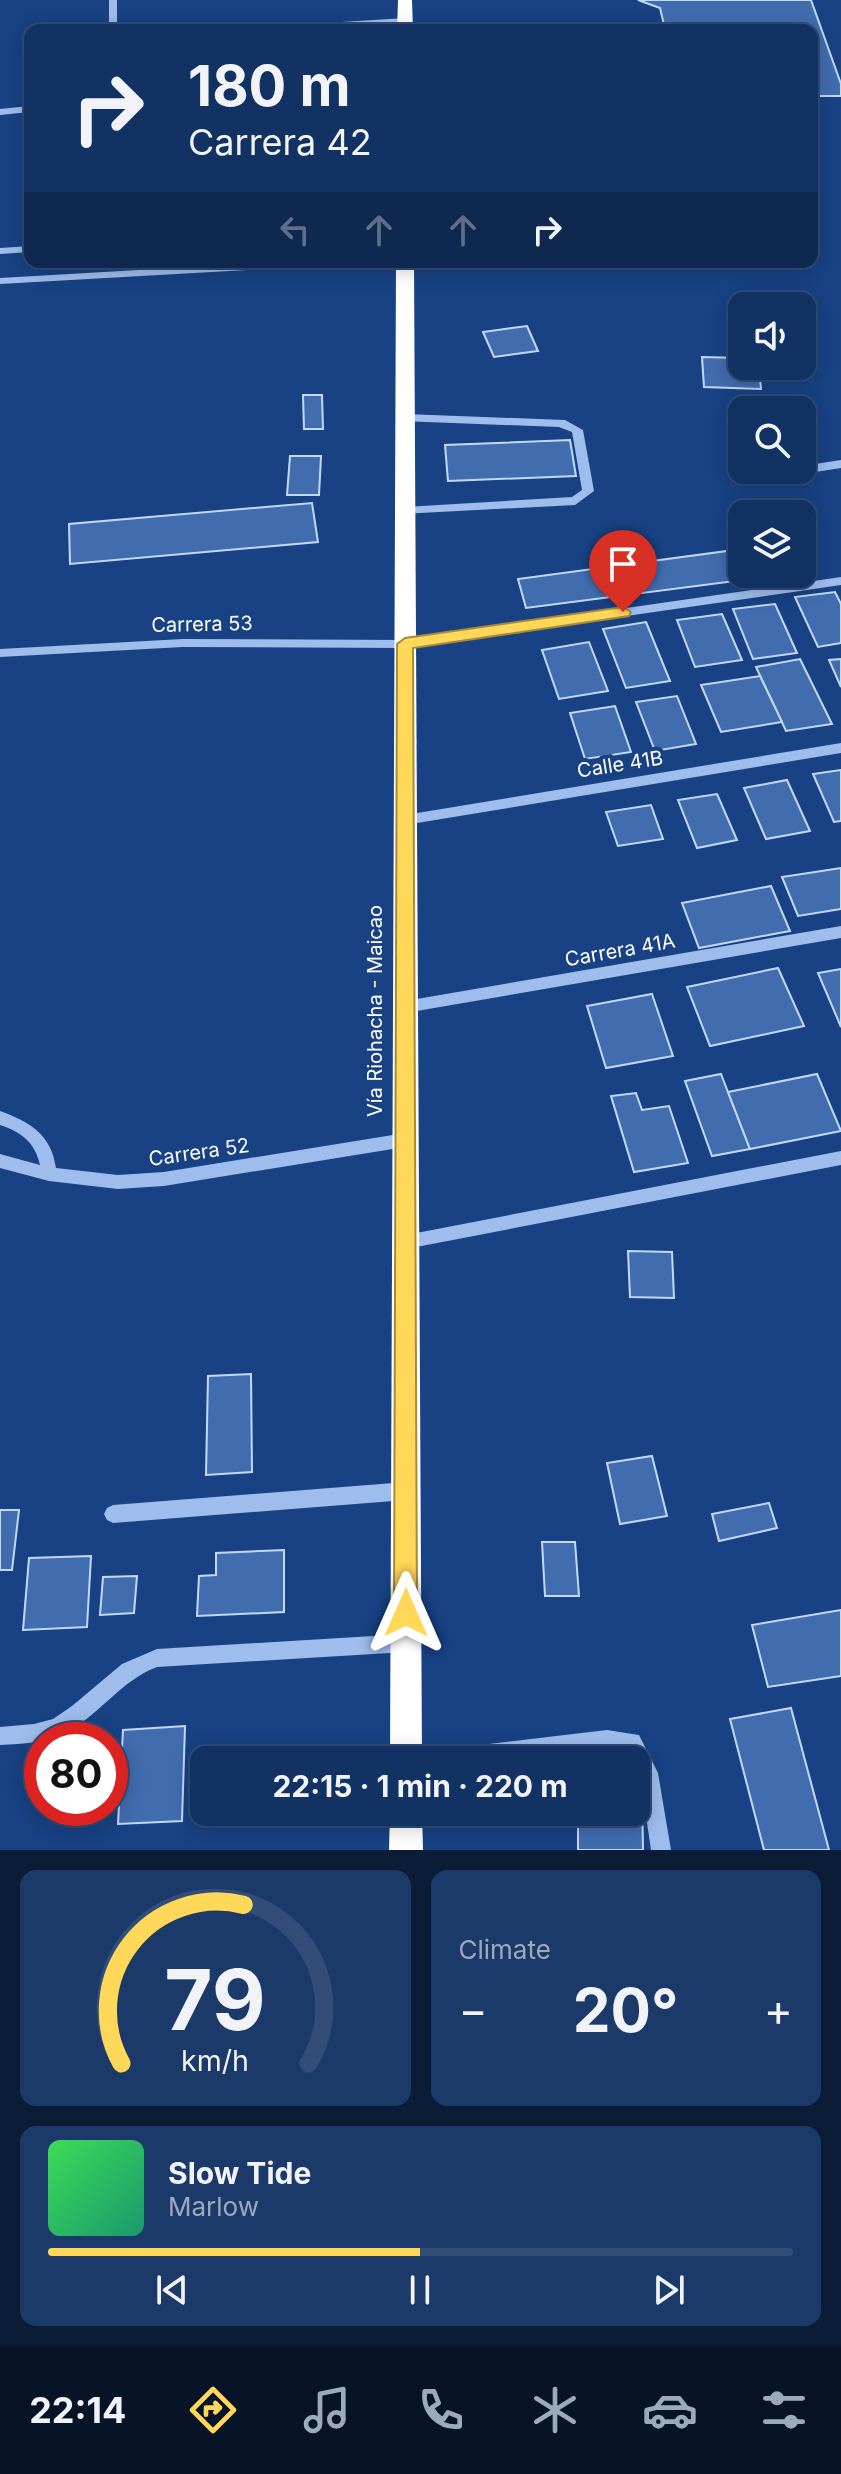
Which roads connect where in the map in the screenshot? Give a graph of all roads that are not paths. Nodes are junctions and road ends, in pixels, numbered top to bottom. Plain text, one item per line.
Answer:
1 (113, 0) edge
2 (405, 0) edge
3 (114, 24) edge
4 (405, 24) edge
5 (24, 110) edge
6 (0, 112) edge
7 (24, 249) edge
8 (0, 251) edge
9 (229, 268) edge
10 (405, 268) edge
11 (0, 281) edge
12 (405, 418) junction
13 (841, 464) edge
14 (816, 468) edge
15 (405, 511) junction
16 (841, 581) edge
17 (405, 644) junction
18 (0, 653) edge
19 (841, 748) edge
20 (405, 820) junction
21 (841, 932) edge
22 (405, 1007) junction
23 (0, 1118) edge
24 (405, 1140) junction
25 (841, 1158) edge
26 (0, 1161) edge
27 (49, 1174) junction
28 (406, 1242) junction
29 (406, 1491) junction
30 (113, 1514) dead end
31 (406, 1643) junction
32 (0, 1736) edge
33 (406, 1746) edge
34 (548, 1746) edge
35 (634, 1746) edge
36 (650, 1779) edge
37 (406, 1826) edge
38 (406, 1850) edge
39 (661, 1850) edge

1 - 3 street
2 - 4 highway
5 - 6 street
7 - 8 street
9 - 11 street
10 - 12 highway, Vía Riohacha - Maicao
12 - 15 highway, Vía Riohacha - Maicao
12 - 15 street
13 - 14 street
15 - 17 highway, Vía Riohacha - Maicao
16 - 17 street, Carrera 53
17 - 18 street, Carrera 53
17 - 20 highway, Vía Riohacha - Maicao
19 - 20 street, Calle 41B
20 - 22 highway, Vía Riohacha - Maicao
21 - 22 street, Carrera 41A
22 - 24 highway, Vía Riohacha - Maicao
23 - 27 street
24 - 27 street, Carrera 52
24 - 28 highway, Vía Riohacha - Maicao
25 - 28 street
26 - 27 street, Carrera 52
28 - 29 highway, Vía Riohacha - Maicao
29 - 30 street
29 - 31 highway, Vía Riohacha - Maicao
31 - 32 street
31 - 33 highway, Vía Riohacha - Maicao
34 - 35 street
36 - 39 street
37 - 38 highway

